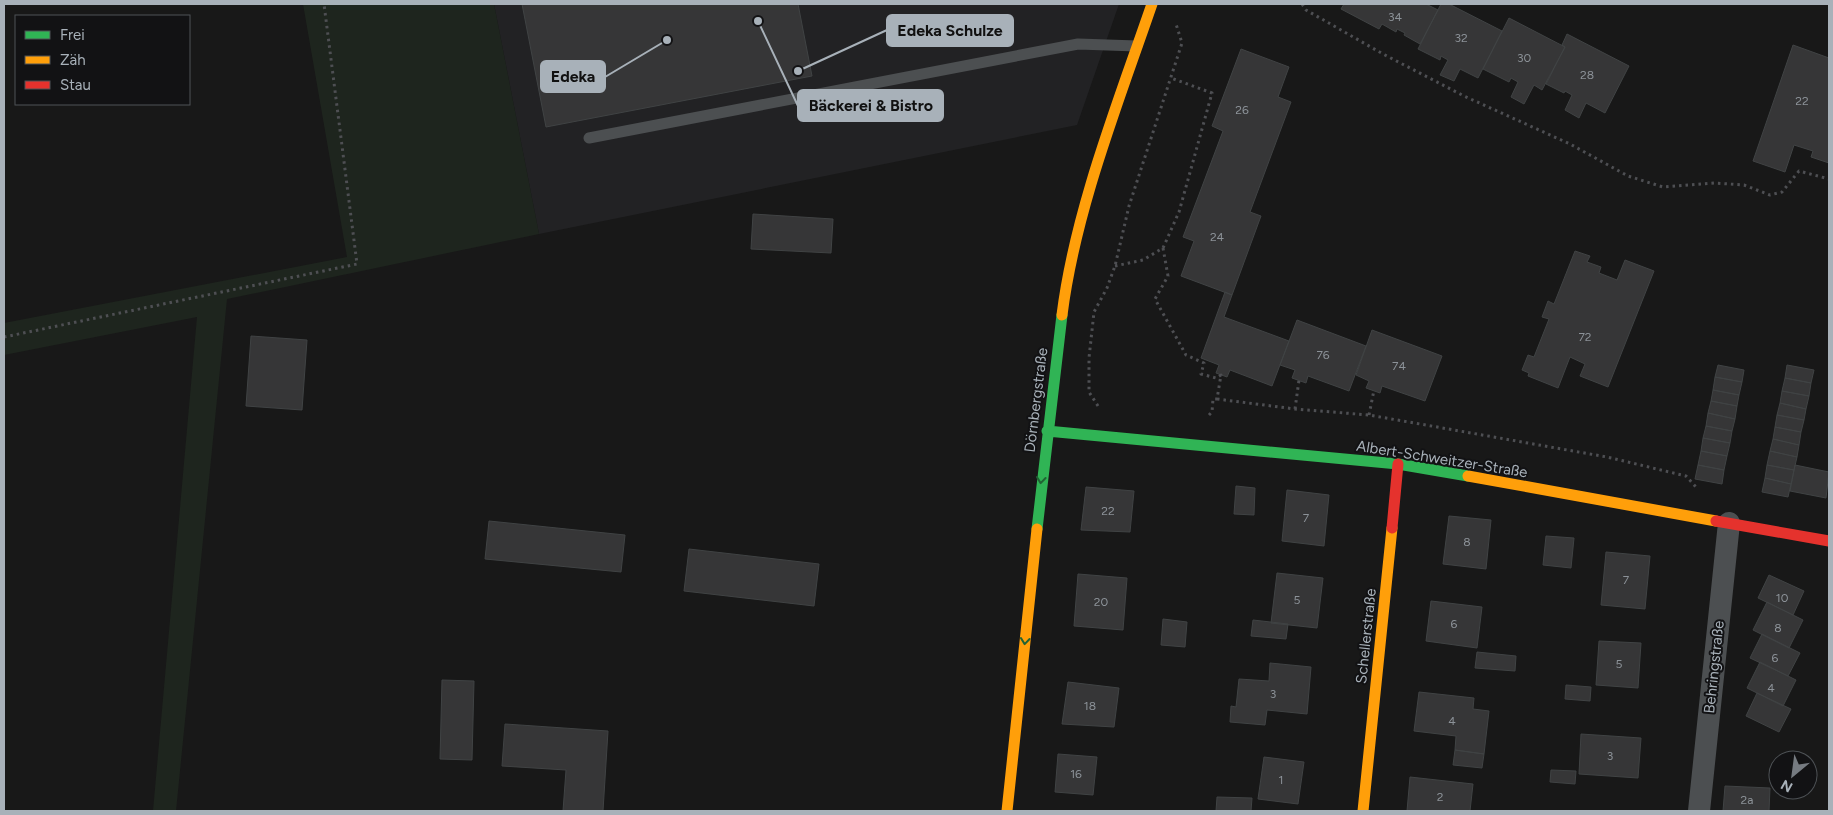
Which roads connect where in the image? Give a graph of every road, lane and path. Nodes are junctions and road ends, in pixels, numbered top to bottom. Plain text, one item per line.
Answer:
1 (324, 4) edge
2 (1152, 4) edge
3 (1302, 4) edge
4 (1306, 4) edge
5 (1306, 10) junction
6 (1177, 18) dead end
7 (1137, 46) junction
8 (1171, 78) junction
9 (589, 138) dead end
10 (1829, 179) edge
11 (1163, 248) junction
12 (1114, 266) junction
13 (4, 336) edge
14 (1299, 380) dead end
15 (1374, 390) dead end
16 (1217, 399) junction
17 (1099, 408) dead end
18 (1295, 409) junction
19 (1369, 415) junction
20 (1203, 421) dead end
21 (1046, 431) junction
22 (1398, 464) junction
23 (1700, 492) dead end
24 (1729, 523) junction
25 (1829, 541) edge
26 (1007, 811) edge
27 (1363, 811) edge
28 (1699, 811) edge

1 - 13 path
2 - 7 street, Dörnbergstraße
3 - 5 path
4 - 5 path
5 - 10 path
6 - 8 path
7 - 9 lane
7 - 21 street, Dörnbergstraße
8 - 11 path
8 - 12 path
11 - 12 path
11 - 16 path
12 - 17 path
14 - 18 path
15 - 19 path
16 - 18 path
16 - 20 path
18 - 19 path
19 - 23 path
21 - 22 street, Albert-Schweitzer-Straße
21 -> 26 street, Dörnbergstraße
22 - 24 street, Albert-Schweitzer-Straße
22 - 27 street, Schellerstraße
24 - 25 street, Albert-Schweitzer-Straße
24 - 28 street, Behringstraße

